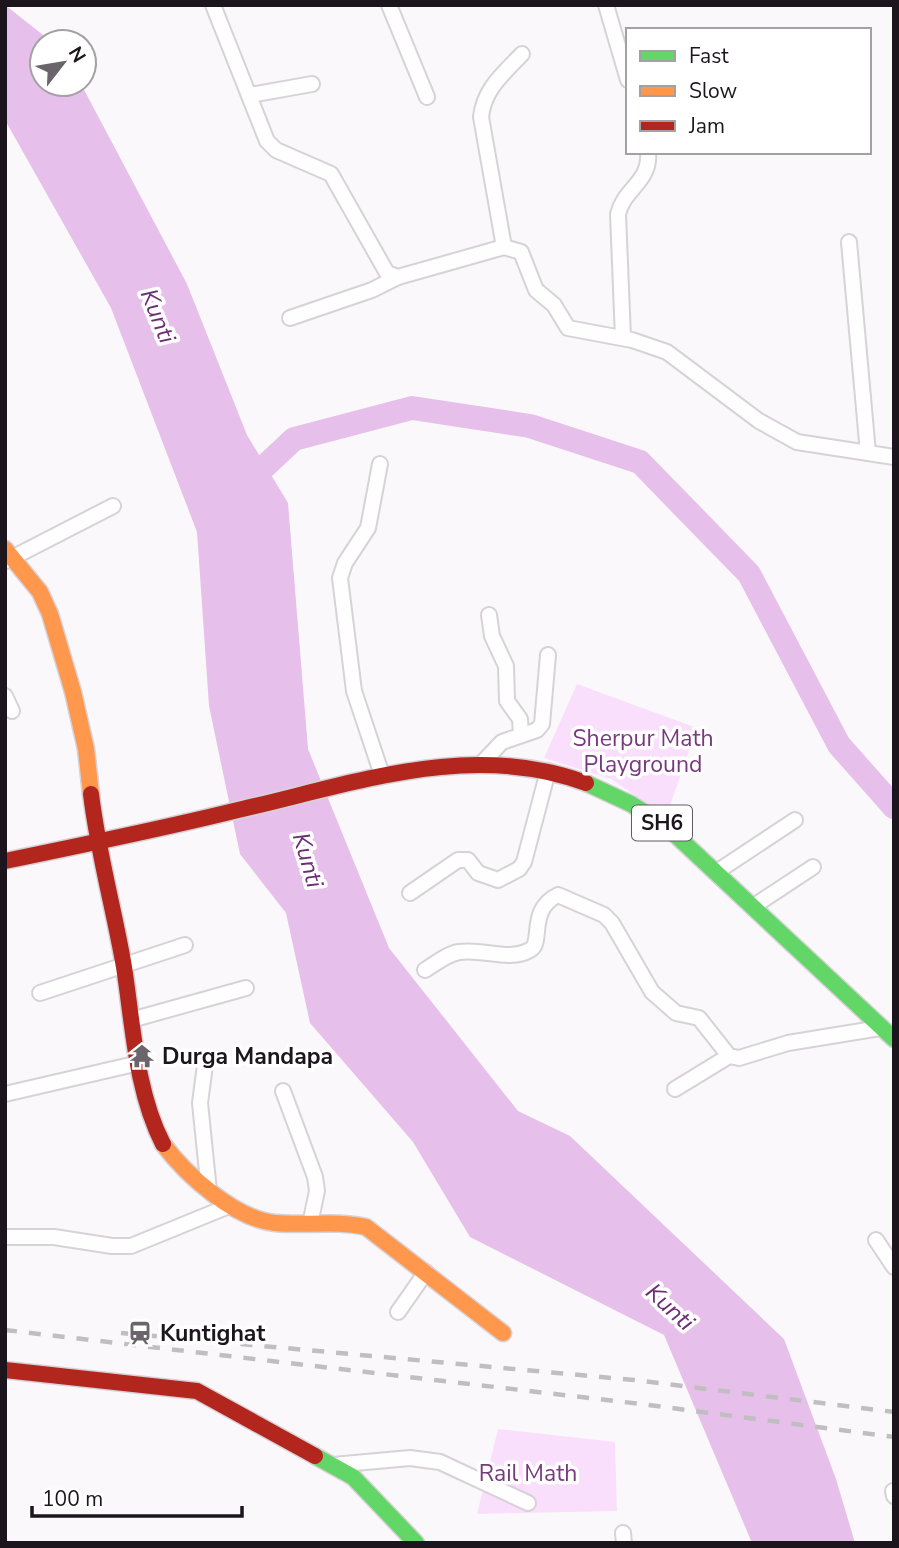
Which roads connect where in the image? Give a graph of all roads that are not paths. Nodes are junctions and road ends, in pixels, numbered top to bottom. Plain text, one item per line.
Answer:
1 (213, 5) edge
2 (389, 5) edge
3 (606, 5) edge
4 (523, 54) dead end
5 (626, 73) edge
6 (312, 84) dead end
7 (250, 95) junction
8 (427, 97) dead end
9 (648, 154) edge
10 (849, 242) dead end
11 (504, 247) junction
12 (398, 277) junction
13 (290, 318) dead end
14 (623, 338) junction
15 (868, 453) junction
16 (894, 457) edge
17 (380, 464) dead end
18 (113, 506) dead end
19 (8, 556) edge
20 (489, 615) dead end
21 (548, 656) dead end
22 (5, 696) edge
23 (12, 711) dead end
24 (521, 735) junction
25 (482, 763) junction
26 (548, 771) junction
27 (383, 775) junction
28 (795, 820) dead end
29 (97, 843) junction
30 (5, 861) edge
31 (813, 867) dead end
32 (718, 871) junction
33 (410, 893) dead end
34 (754, 906) junction
35 (185, 945) dead end
36 (123, 964) junction
37 (425, 970) dead end
38 (247, 988) dead end
39 (40, 993) dead end
40 (131, 1020) junction
41 (880, 1028) junction
42 (894, 1039) edge
43 (729, 1056) junction
44 (139, 1063) junction
45 (205, 1065) dead end
46 (675, 1089) dead end
47 (283, 1091) dead end
48 (5, 1094) edge
49 (209, 1191) junction
50 (229, 1206) junction
51 (310, 1224) junction
52 (5, 1237) edge
53 (876, 1240) dead end
54 (894, 1267) edge
55 (426, 1272) junction
56 (398, 1312) dead end
57 (503, 1333) dead end
58 (5, 1370) edge
59 (331, 1466) junction
60 (528, 1503) dead end
61 (416, 1543) edge

1 - 7 street
2 - 8 street
3 - 5 street
4 - 11 street
6 - 7 street
7 - 12 street
9 - 14 street
10 - 15 street
11 - 12 street
11 - 14 street
12 - 13 street
14 - 15 street
15 - 16 street
17 - 27 street
18 - 19 street
19 - 29 main road
20 - 24 street
21 - 24 street
22 - 23 street
24 - 25 street
25 - 26 main road, SH6
25 - 27 main road, SH6
26 - 32 main road, SH6
26 - 33 street
27 - 29 main road, SH6
28 - 32 street
29 - 30 main road, SH6
29 - 36 main road
31 - 34 street
32 - 34 main road, SH6
34 - 41 main road, SH6
35 - 36 street
36 - 39 street
36 - 40 main road
37 - 43 street
38 - 40 street
40 - 44 main road
41 - 42 main road, SH6
41 - 43 street
43 - 46 street
44 - 48 street
44 - 49 main road
45 - 49 street
47 - 51 street
49 - 50 main road
50 - 51 main road
50 - 52 street
51 - 55 main road
53 - 54 street
55 - 56 street
55 - 57 main road
58 - 59 main road
59 - 60 street
59 - 61 main road

